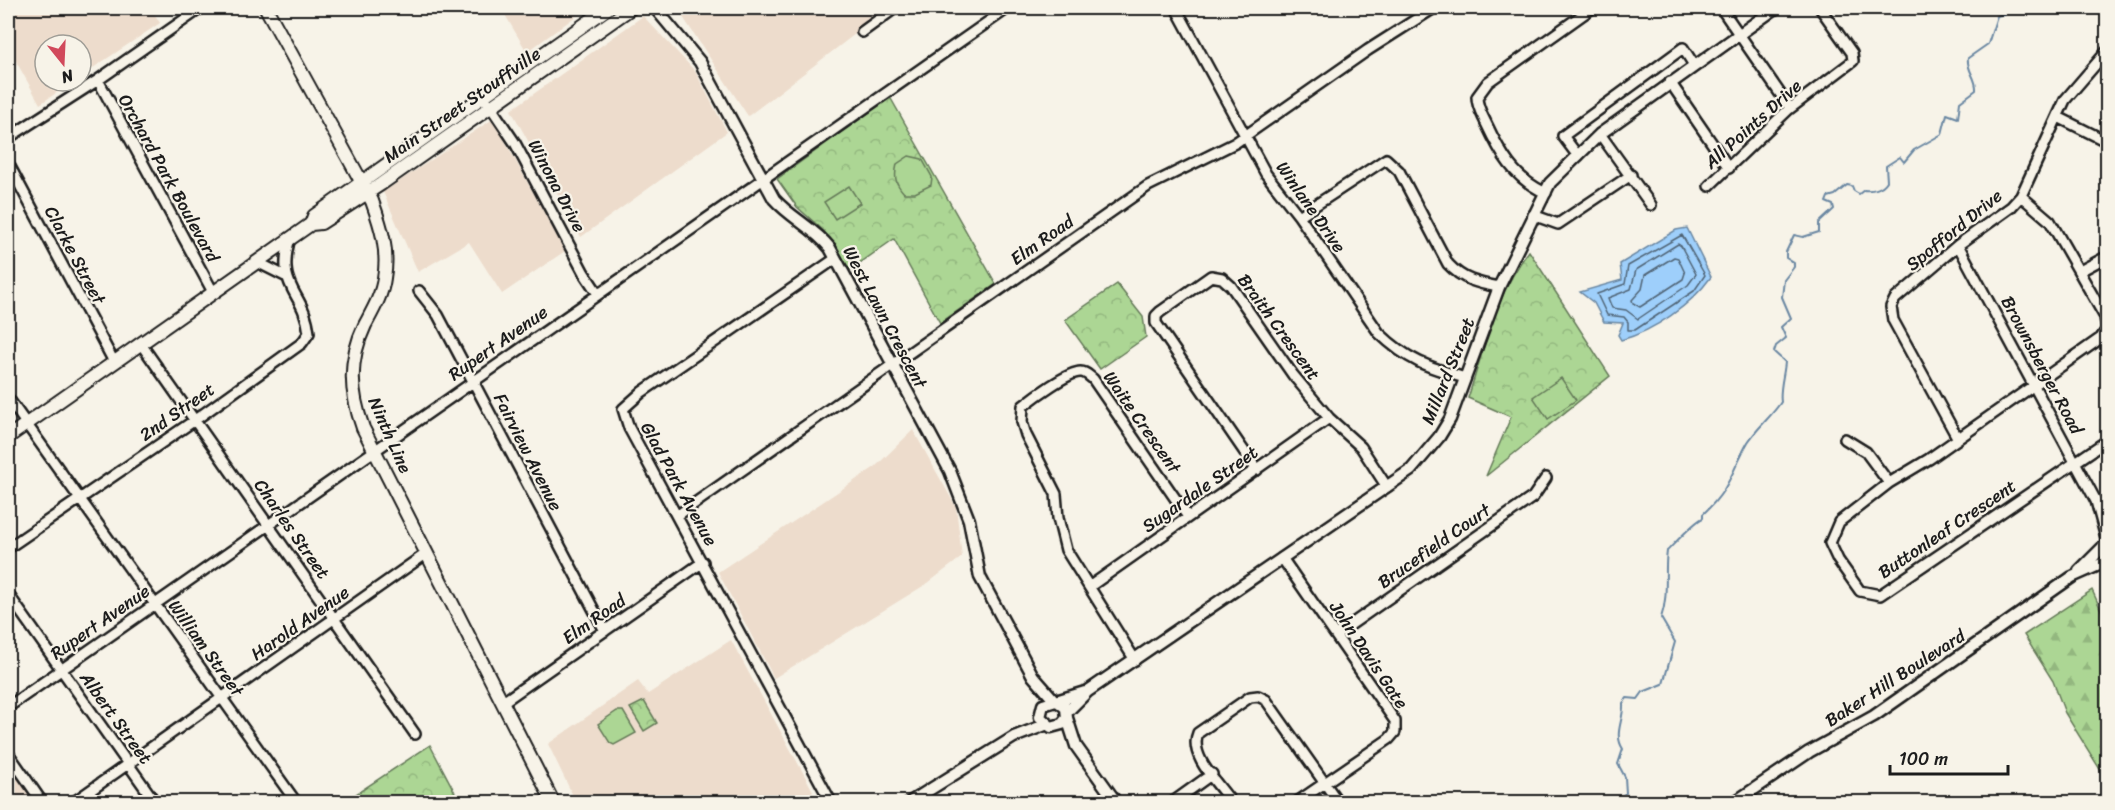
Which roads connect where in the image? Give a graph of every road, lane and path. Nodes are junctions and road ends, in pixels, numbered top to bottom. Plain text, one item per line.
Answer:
1 (201, 8) edge
2 (266, 8) edge
3 (608, 8) edge
4 (631, 8) edge
5 (654, 8) edge
6 (895, 8) edge
7 (1008, 8) edge
8 (1176, 8) edge
9 (1434, 8) edge
10 (1592, 8) edge
11 (1721, 8) edge
12 (1776, 8) edge
13 (1820, 8) edge
14 (862, 32) dead end
15 (1738, 34) junction
16 (2108, 50) edge
17 (1695, 65) junction
18 (98, 80) junction
19 (1670, 82) junction
20 (487, 102) junction
21 (1790, 108) junction
22 (2058, 117) junction
23 (1600, 134) junction
24 (1245, 136) junction
25 (8, 138) edge
26 (2108, 142) edge
27 (1578, 156) junction
28 (8, 163) edge
29 (1729, 168) junction
30 (1631, 175) junction
31 (763, 178) junction
32 (359, 182) junction
33 (1709, 186) dead end
34 (1546, 193) junction
35 (367, 194) junction
36 (2021, 196) junction
37 (1651, 205) dead end
38 (1533, 215) junction
39 (1299, 216) junction
40 (311, 224) junction
41 (290, 238) junction
42 (1958, 245) junction
43 (2108, 256) edge
44 (835, 259) junction
45 (257, 262) junction
46 (2080, 271) junction
47 (285, 276) junction
48 (1499, 287) junction
49 (419, 291) dead end
50 (213, 292) junction
51 (598, 294) junction
52 (141, 344) junction
53 (114, 362) junction
54 (891, 366) junction
55 (1466, 378) junction
56 (474, 381) junction
57 (2033, 386) junction
58 (8, 398) edge
59 (1329, 418) junction
60 (195, 420) junction
61 (26, 424) junction
62 (8, 437) edge
63 (1957, 437) junction
64 (1845, 438) dead end
65 (2108, 440) edge
66 (374, 451) junction
67 (2074, 462) junction
68 (1257, 470) junction
69 (1546, 478) dead end
70 (1889, 483) junction
71 (1387, 487) junction
72 (79, 499) junction
73 (2096, 501) junction
74 (678, 515) junction
75 (2108, 516) edge
76 (1188, 518) junction
77 (268, 524) junction
78 (2106, 543) edge
79 (8, 548) edge
80 (427, 553) junction
81 (1282, 558) junction
82 (2108, 561) edge
83 (703, 562) junction
84 (2072, 577) junction
85 (1089, 587) junction
86 (8, 594) edge
87 (154, 604) junction
88 (334, 619) junction
89 (604, 631) junction
90 (1336, 635) junction
91 (1135, 660) junction
92 (60, 670) junction
93 (1033, 675) junction
94 (1088, 691) junction
95 (222, 698) junction
96 (1055, 700) junction
97 (503, 702) junction
98 (8, 707) edge
99 (1041, 710) junction
100 (1067, 715) junction
101 (1048, 726) junction
102 (415, 734) dead end
103 (1014, 737) junction
104 (1076, 746) junction
105 (8, 753) edge
106 (129, 764) junction
107 (1212, 774) junction
108 (1324, 783) junction
109 (42, 802) edge
110 (74, 802) edge
111 (155, 802) edge
112 (296, 802) edge
113 (553, 802) edge
114 (831, 802) edge
115 (910, 802) edge
116 (1116, 802) edge
117 (1173, 802) edge
118 (1232, 802) edge
119 (1297, 802) edge
120 (1338, 802) edge
121 (1735, 802) edge

1 - 18 street
2 - 32 main road, Ninth Line
3 - 20 main road, Main Street Stouffville
4 - 20 main road, Main Street Stouffville
5 - 31 street, West Lawn Crescent
6 - 14 street
7 - 31 street, Rupert Avenue
8 - 24 street, Winlane Drive
9 - 24 street, Elm Road
10 - 34 street
11 - 15 street
12 - 15 street, Millard Street
13 - 21 street, All Points Drive
15 - 17 street, Millard Street
15 - 21 street
16 - 22 street, Spofford Drive
17 - 19 street, Millard Street
17 - 27 street
18 - 25 street
18 - 50 street, Orchard Park Boulevard
19 - 23 street, Millard Street
19 - 29 street
20 - 32 main road, Main Street Stouffville
20 - 35 main road, Main Street Stouffville
20 - 51 street, Winona Drive
21 - 29 street, All Points Drive
22 - 26 street
22 - 36 street, Spofford Drive
23 - 27 street, Millard Street
23 - 30 street
24 - 39 street, Winlane Drive
24 - 54 street, Elm Road
27 - 34 street, Millard Street
28 - 53 street, Clarke Street
29 - 33 street, All Points Drive
30 - 37 street
30 - 38 street
31 - 44 street, West Lawn Crescent
31 - 51 street, Rupert Avenue
32 - 35 main road, Ninth Line
32 - 40 main road, Main Street Stouffville
34 - 38 street, Millard Street
35 - 40 main road, Main Street Stouffville
35 - 66 main road, Ninth Line
36 - 42 street, Spofford Drive
36 - 46 street
38 - 48 street, Millard Street
39 - 48 street
39 - 55 street, Winlane Drive
40 - 41 main road, Main Street Stouffville
41 - 45 main road, Main Street Stouffville
41 - 47 street
42 - 57 street, Brownsberger Road
42 - 63 street, Spofford Drive
43 - 46 street
44 - 54 street, West Lawn Crescent
44 - 74 street, Glad Park Avenue
45 - 47 street
45 - 50 main road, Main Street Stouffville
46 - 57 street, Buttonleaf Crescent
47 - 60 street, 2nd Street
48 - 55 street, Millard Street
49 - 56 street, Fairview Avenue
50 - 52 main road, Main Street Stouffville
51 - 56 street, Rupert Avenue
52 - 53 main road, Main Street Stouffville
52 - 60 street, Charles Street
53 - 61 main road, Main Street Stouffville
54 - 74 street, Elm Road
54 - 93 street, West Lawn Crescent
55 - 71 street, Millard Street
56 - 66 street, Rupert Avenue
56 - 89 street, Fairview Avenue
57 - 63 street, Buttonleaf Crescent
57 - 67 street, Brownsberger Road
58 - 61 street, William Street
59 - 68 street, Sugardale Street
59 - 68 street, Braith Crescent
59 - 71 street, Braith Crescent
60 - 72 street, 2nd Street
60 - 77 street, Charles Street
61 - 62 main road, Main Street Stouffville
61 - 72 street, William Street
63 - 70 street, Buttonleaf Crescent
64 - 70 street
65 - 67 street
66 - 77 street, Rupert Avenue
66 - 80 main road, Ninth Line
67 - 70 street, Buttonleaf Crescent
67 - 73 street, Brownsberger Road
68 - 76 street, Sugardale Street
69 - 90 street, Brucefield Court
71 - 81 street, Millard Street
72 - 79 street, 2nd Street
72 - 87 street, William Street
73 - 75 street, Brownsberger Road
73 - 78 street, Brownsberger Road
74 - 83 street, Glad Park Avenue
76 - 85 street, Sugardale Street
76 - 85 street, Waite Crescent
77 - 87 street, Rupert Avenue
77 - 88 street, Charles Street
78 - 84 street, Baker Hill Boulevard
80 - 88 street, Harold Avenue
80 - 97 main road, Ninth Line
81 - 90 street, John Davis Gate
81 - 91 street, Millard Street
82 - 84 street, Baker Hill Boulevard
83 - 89 street, Elm Road
83 - 114 street, Glad Park Avenue
84 - 121 street, Baker Hill Boulevard
85 - 91 street, Waite Crescent
86 - 92 street, Albert Street
87 - 92 street, Rupert Avenue
87 - 95 street, William Street
88 - 95 street, Harold Avenue
88 - 102 street, Charles Street
89 - 97 street, Elm Road
90 - 108 street, John Davis Gate
91 - 94 street, Millard Street
92 - 98 street, Rupert Avenue
92 - 106 street, Albert Street
93 - 96 street, West Lawn Crescent
93 - 99 street, West Lawn Crescent
94 - 96 street, Millard Street
94 - 100 street, Millard Street
95 - 106 street, Harold Avenue
95 - 112 street, William Street
96 - 99 street
96 - 100 street
97 - 113 main road, Ninth Line
99 - 101 street
99 - 103 street
100 - 101 street
100 - 104 street
101 - 103 street
101 - 104 street
103 - 115 street
104 - 116 street
105 - 109 street
106 - 110 street, Harold Avenue
106 - 111 street, Albert Street
107 - 108 street
107 - 117 street
107 - 118 street
108 - 119 street, John Davis Gate
108 - 120 street

